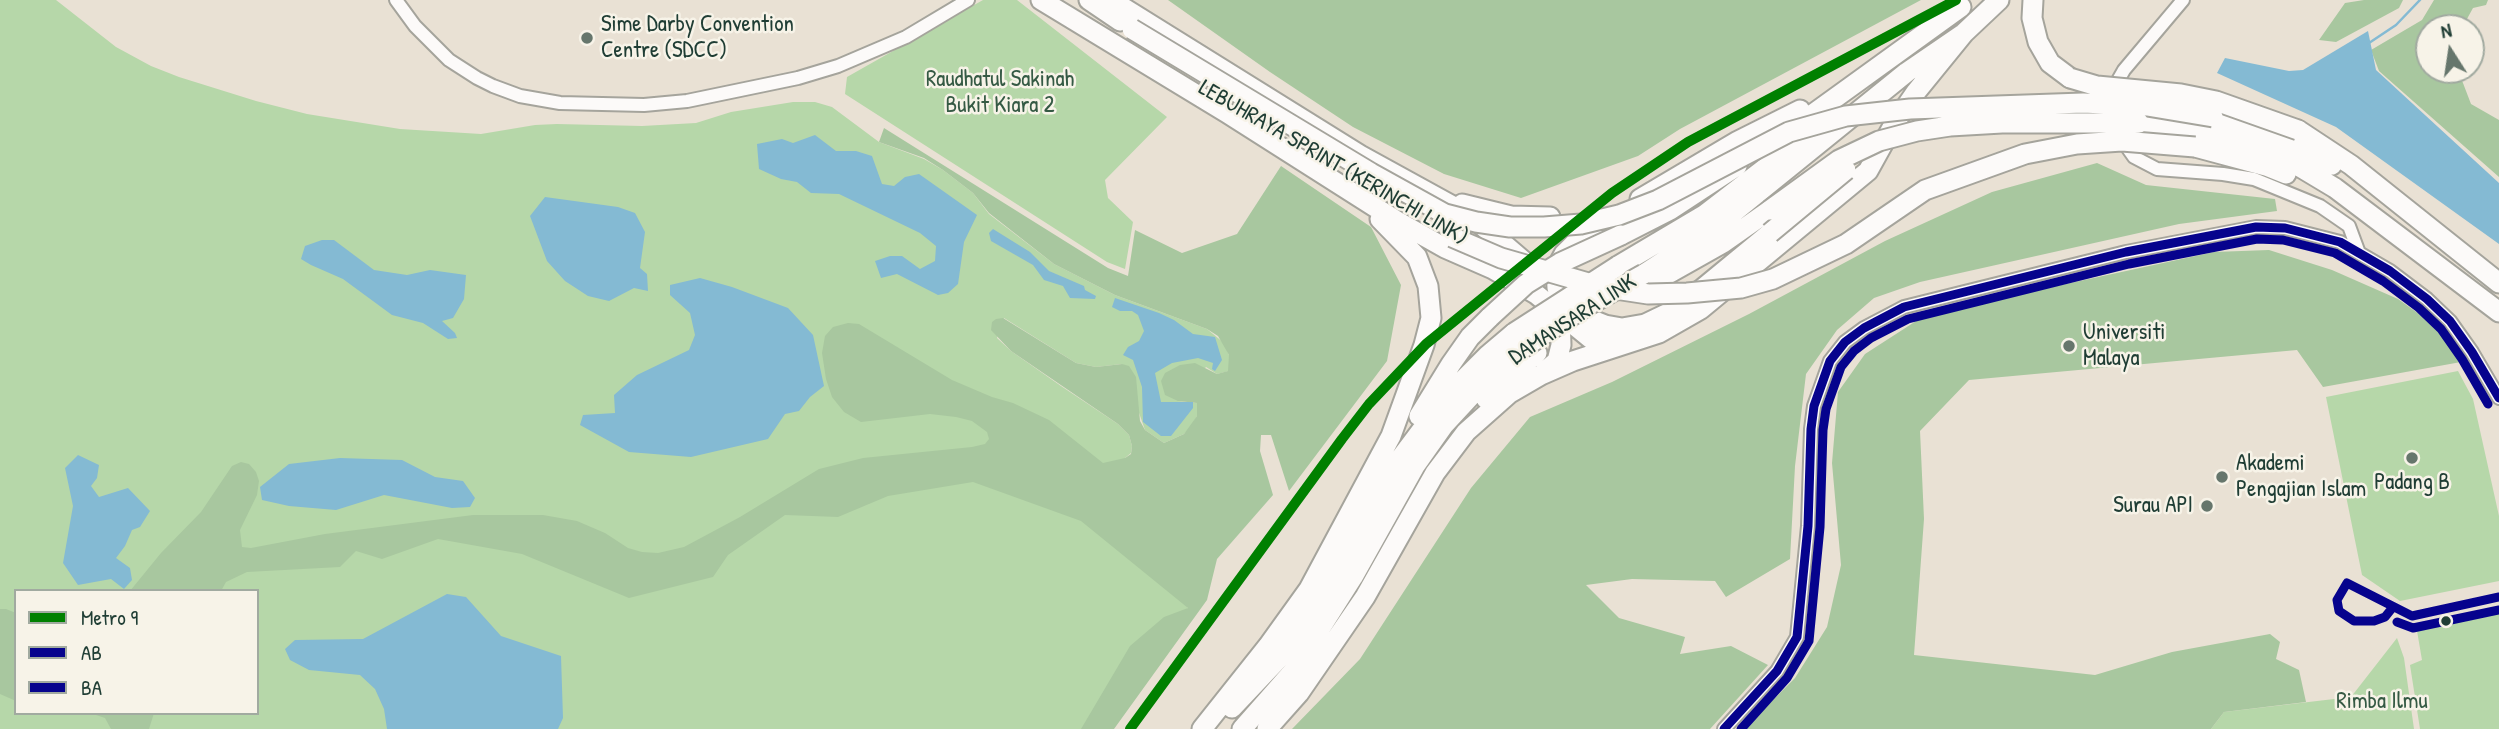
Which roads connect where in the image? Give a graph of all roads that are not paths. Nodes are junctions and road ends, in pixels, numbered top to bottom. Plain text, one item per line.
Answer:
1 (396, 0) edge
2 (1041, 0) edge
3 (1060, 0) edge
4 (1089, 0) edge
5 (1111, 0) edge
6 (1999, 0) edge
7 (2033, 0) edge
8 (2183, 0) edge
9 (965, 1) edge
10 (1964, 3) edge
11 (1964, 33) junction
12 (1127, 34) junction
13 (1843, 92) junction
14 (2078, 122) junction
15 (1789, 132) junction
16 (2202, 132) junction
17 (1355, 195) junction
18 (1434, 195) junction
19 (2386, 195) junction
20 (1471, 216) junction
21 (2337, 216) junction
22 (2340, 242) junction
23 (1446, 248) junction
24 (2360, 253) junction
25 (2499, 284) edge
26 (2491, 306) edge
27 (1560, 315) junction
28 (1659, 333) junction
29 (1525, 345) junction
30 (1541, 376) junction
31 (2499, 398) edge
32 (1396, 464) junction
33 (1374, 563) junction
34 (1354, 612) junction
35 (1294, 670) junction
36 (1202, 729) edge
37 (1212, 729) edge
38 (1242, 729) edge
39 (1267, 729) edge
40 (1724, 729) edge

1 - 9 street
2 - 17 highway
3 - 12 highway, LEBUHRAYA SPRINT (KERINCHI LINK)
4 - 12 highway, LEBUHRAYA SPRINT (KERINCHI LINK)
5 - 18 highway
6 - 11 highway, DAMANSARA LINK
7 - 19 highway, bridge
8 - 21 street
10 - 13 highway
10 - 29 highway, DAMANSARA LINK, bridge
11 - 28 highway
11 - 29 highway, DAMANSARA LINK, bridge
12 - 15 highway, LEBUHRAYA SPRINT (KERINCHI LINK), bridge
12 - 16 highway, LEBUHRAYA SPRINT (KERINCHI LINK), bridge
13 - 14 highway, bridge
13 - 18 highway
14 - 16 highway, bridge
14 - 29 highway, bridge
15 - 16 highway, LEBUHRAYA SPRINT (KERINCHI LINK), bridge
15 - 32 highway, bridge
16 - 19 highway, LEBUHRAYA SPRINT (KERINCHI LINK)
16 - 26 highway, LEBUHRAYA SPRINT (KERINCHI LINK)
17 - 23 highway
17 - 36 highway
18 - 20 highway
19 - 25 highway
20 - 23 highway
20 - 27 highway
21 - 22 street
21 - 24 street
22 - 24 street
22 - 40 street
23 - 27 highway
24 - 31 street
27 - 28 highway
27 - 30 highway
28 - 30 highway
29 - 32 highway, DAMANSARA LINK
29 - 33 highway
29 - 35 highway, DAMANSARA LINK
30 - 34 highway
32 - 37 highway, DAMANSARA LINK
33 - 34 highway
33 - 35 highway
34 - 39 highway
35 - 38 highway, DAMANSARA LINK

